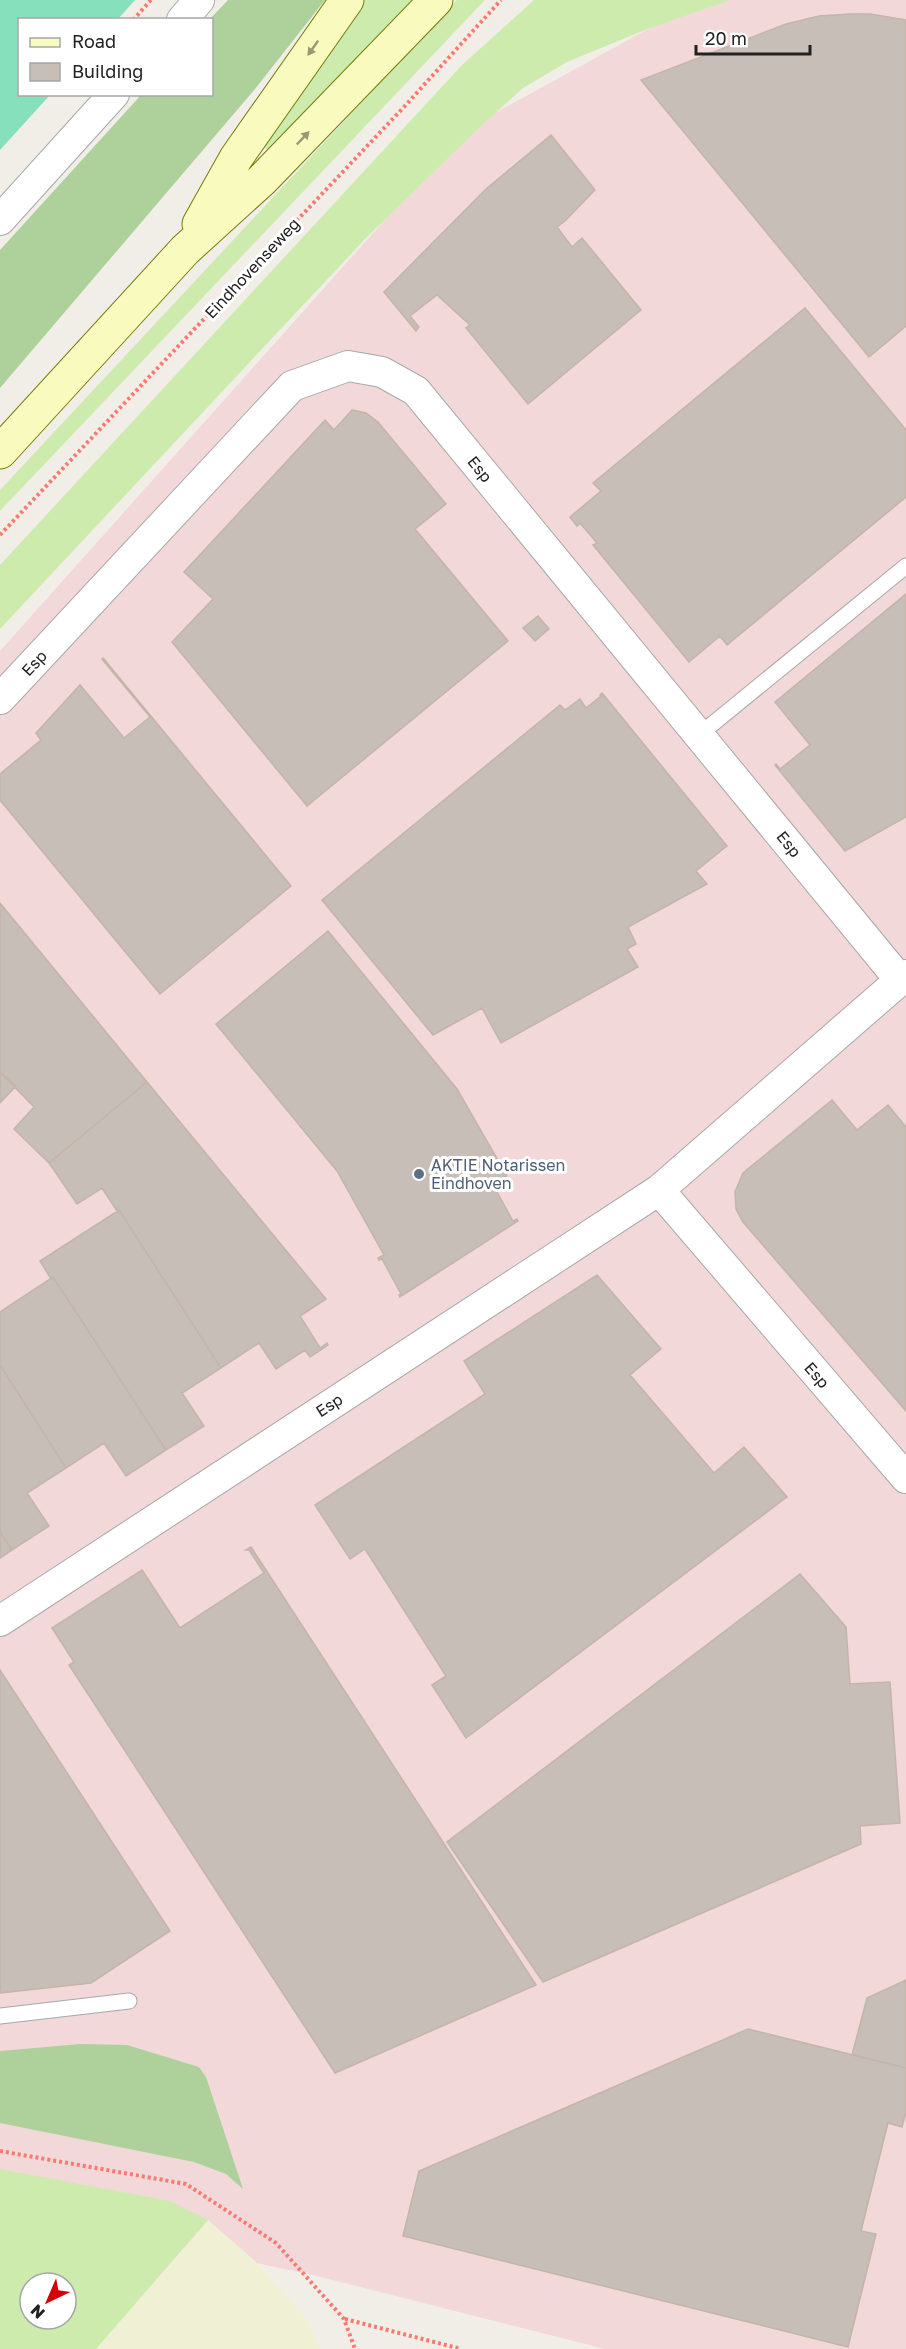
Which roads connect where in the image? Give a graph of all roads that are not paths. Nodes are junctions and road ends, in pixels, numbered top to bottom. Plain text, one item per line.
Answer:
1 (199, 0) edge
2 (347, 0) edge
3 (436, 0) edge
4 (184, 18) edge
5 (112, 96) edge
6 (0, 220) edge
7 (185, 250) junction
8 (0, 452) edge
9 (906, 566) edge
10 (0, 699) edge
11 (699, 735) junction
12 (903, 978) edge
13 (659, 1190) junction
14 (906, 1478) edge
15 (0, 1621) edge
16 (129, 2001) dead end
17 (0, 2016) edge

1 - 4 street
2 -> 7 main road
7 -> 3 main road
5 - 6 street
7 - 8 main road
9 - 11 lane
10 - 11 street, Esp
11 - 12 street, Esp
12 - 13 street, Esp
13 - 14 street, Esp
13 - 15 street, Esp
16 - 17 lane

